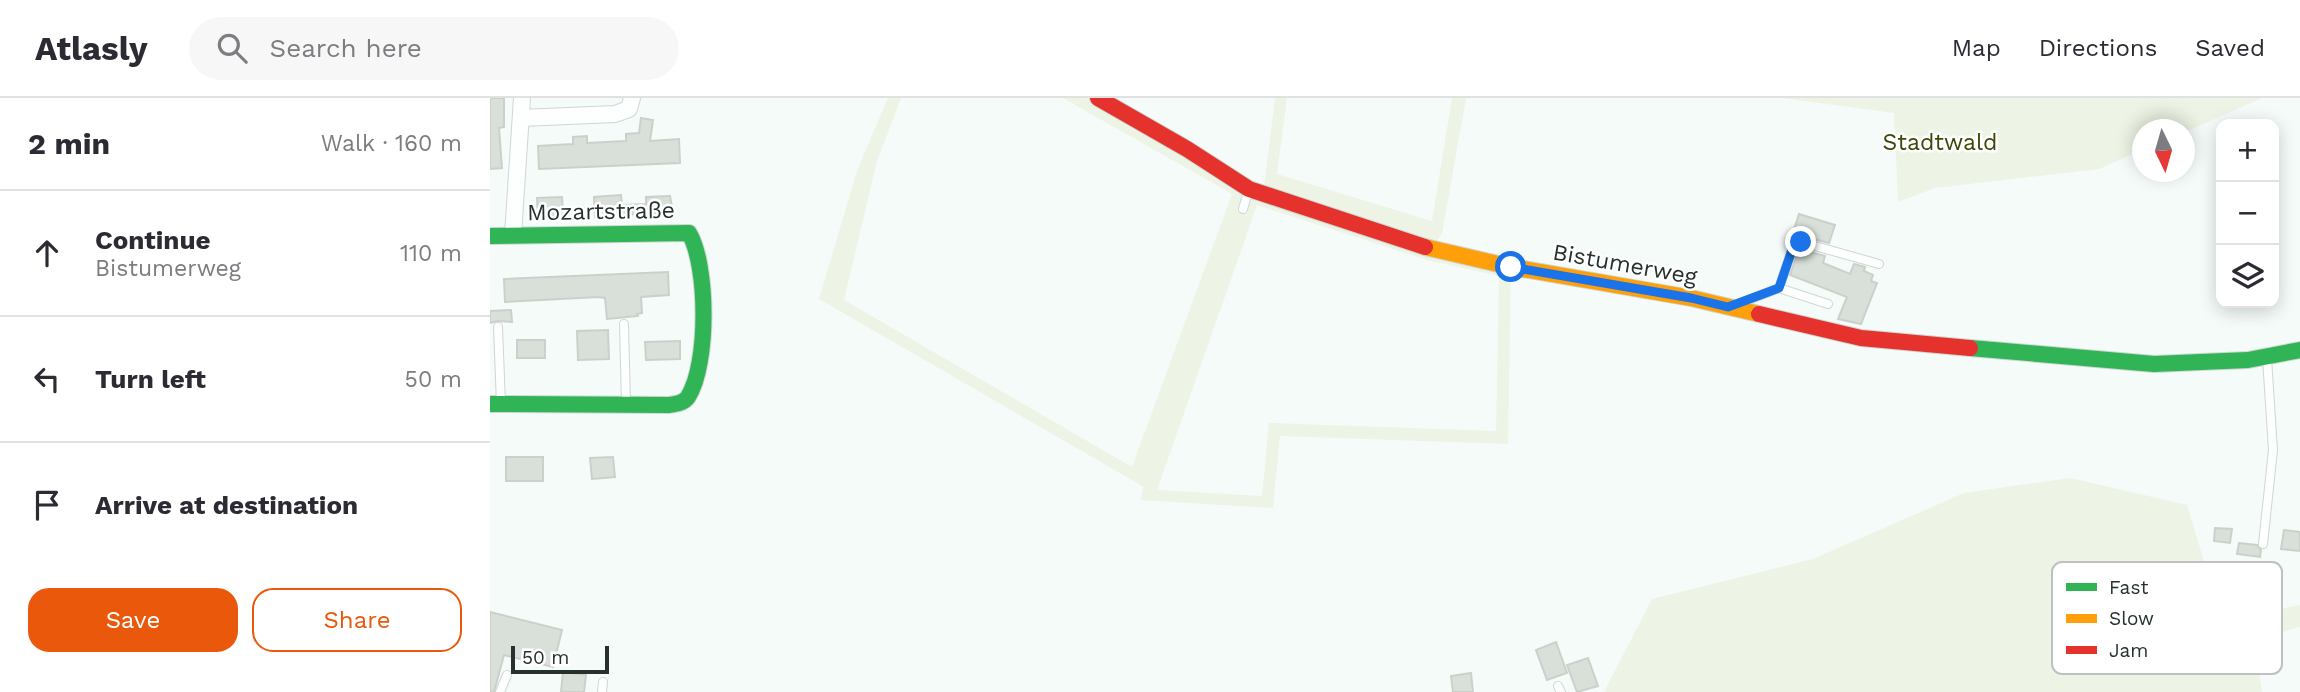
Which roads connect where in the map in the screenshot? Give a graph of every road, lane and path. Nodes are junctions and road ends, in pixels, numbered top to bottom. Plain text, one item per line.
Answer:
1 (522, 98) edge
2 (632, 98) edge
3 (1098, 98) edge
4 (522, 118) junction
5 (1249, 189) junction
6 (1243, 209) dead end
7 (513, 235) junction
8 (490, 236) edge
9 (1879, 264) dead end
10 (1779, 288) junction
11 (1828, 304) dead end
12 (1728, 307) junction
13 (624, 324) dead end
14 (498, 327) dead end
15 (2300, 350) edge
16 (2267, 358) junction
17 (495, 404) edge
18 (626, 404) junction
19 (2263, 544) dead end
20 (507, 675) dead end
21 (603, 681) dead end
22 (500, 692) edge
23 (602, 692) edge

1 - 4 street
2 - 4 street
3 - 5 street, Bistumerweg
4 - 7 street
5 - 6 lane
5 - 12 street, Bistumerweg
7 - 8 street, Mozartstraße
7 - 18 street, Mozartstraße
9 - 10 lane
10 - 11 lane
10 - 12 lane
12 - 16 street, Bistumerweg
13 - 18 lane
14 - 17 lane, Mozartstraße
15 - 16 street, Bistumerweg
16 - 19 lane
17 - 18 street, Mozartstraße
20 - 22 lane
21 - 23 lane

